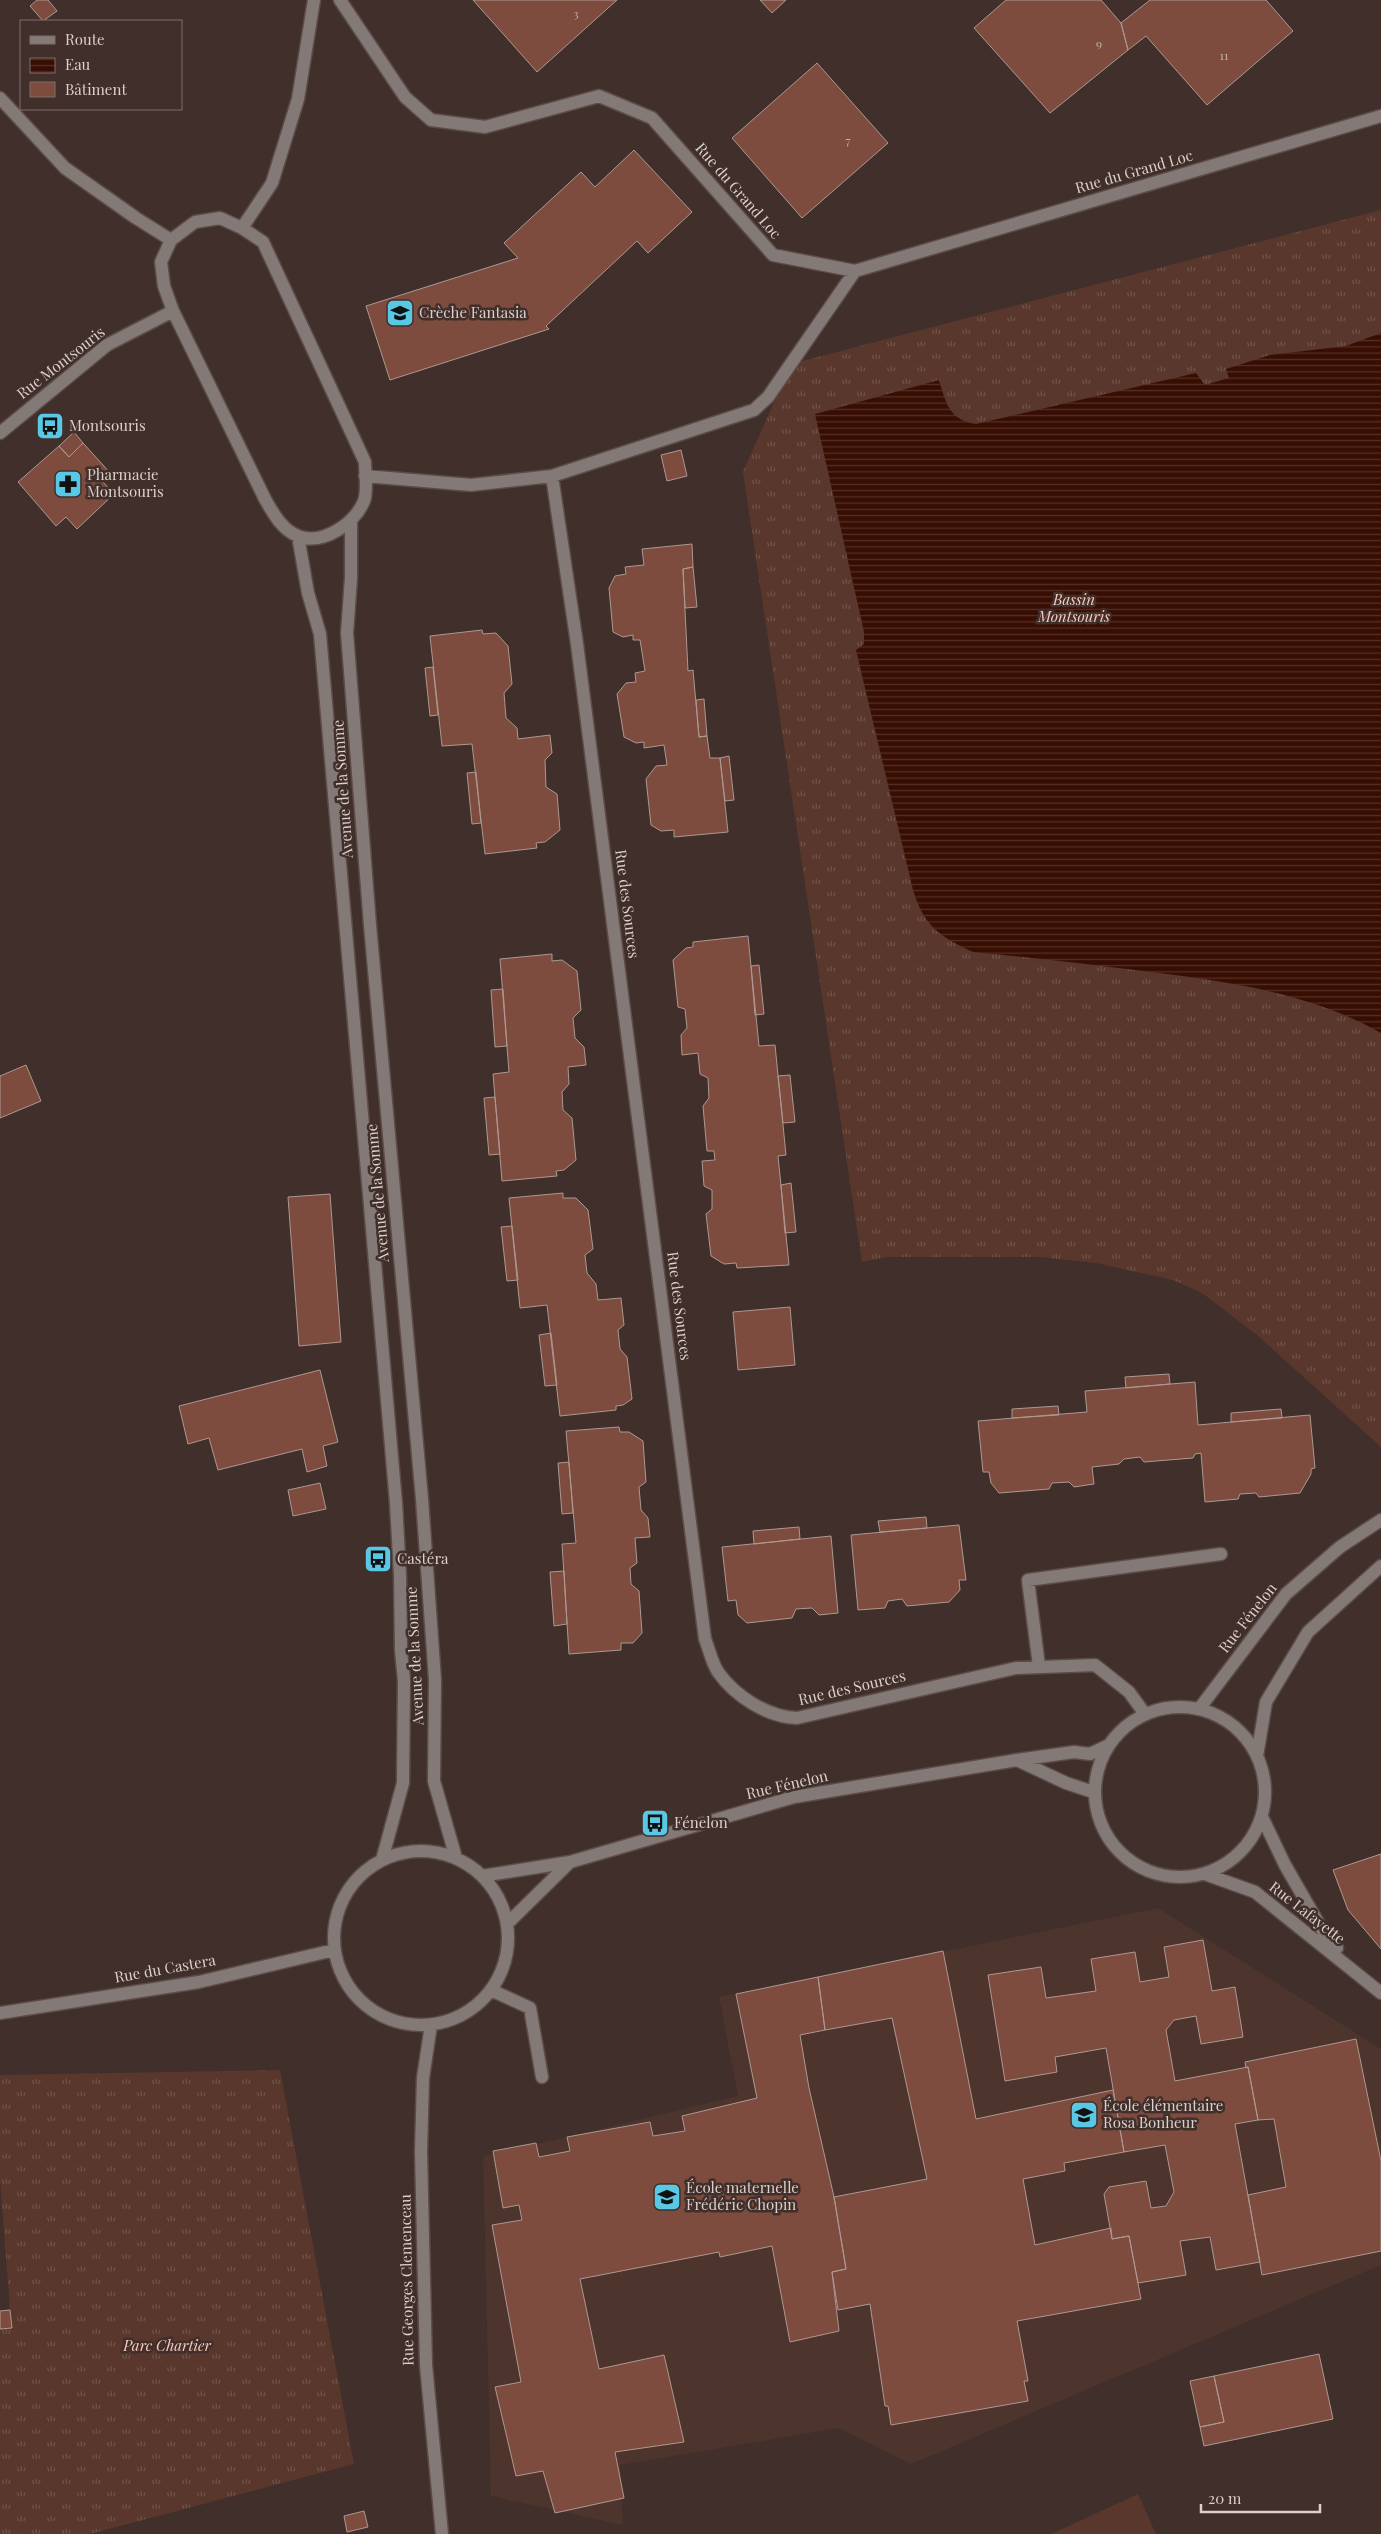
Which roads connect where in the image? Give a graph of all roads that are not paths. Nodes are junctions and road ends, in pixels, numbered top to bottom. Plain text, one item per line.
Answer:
1 (314, 0) edge
2 (340, 0) edge
3 (0, 98) edge
4 (1381, 116) edge
5 (242, 228) junction
6 (171, 240) junction
7 (855, 271) junction
8 (173, 311) junction
9 (0, 432) edge
10 (365, 476) junction
11 (552, 476) junction
12 (350, 523) junction
13 (298, 536) junction
14 (1381, 1520) edge
15 (1221, 1554) dead end
16 (1381, 1566) edge
17 (1039, 1666) junction
18 (1199, 1709) junction
19 (1145, 1714) junction
20 (1107, 1746) junction
21 (1257, 1756) junction
22 (1017, 1760) junction
23 (1093, 1792) junction
24 (1262, 1818) junction
25 (456, 1858) junction
26 (382, 1860) junction
27 (570, 1862) junction
28 (1204, 1874) junction
29 (482, 1876) junction
30 (507, 1924) junction
31 (334, 1950) junction
32 (491, 1990) junction
33 (1381, 1993) edge
34 (0, 2013) edge
35 (431, 2025) junction
36 (542, 2077) dead end
37 (442, 2534) edge

1 - 5 street
2 - 7 street, Rue du Grand Loc
3 - 6 street
4 - 7 street, Rue du Grand Loc
5 - 6 street
5 - 10 street
6 - 8 street
7 - 11 street
8 - 9 street, Rue Montsouris
8 - 13 street
10 - 11 street
10 - 12 street
11 - 17 street, Rue des Sources
12 - 13 street
12 - 25 street, Avenue de la Somme
13 - 26 street, Avenue de la Somme
14 - 18 street, Rue Fénelon
15 - 17 street
16 - 21 street
17 - 19 street, Rue des Sources
18 - 19 street
18 - 21 street
19 - 20 street
20 - 22 street, Rue Fénelon
20 - 23 street
21 - 24 street
22 - 23 street
22 - 27 street, Rue Fénelon
23 - 28 street
24 - 28 street
24 - 33 street, Rue Lafayette
25 - 26 street
25 - 29 street
26 - 31 street
27 - 29 street, Rue Fénelon
27 - 30 street, Rue Fénelon
28 - 33 street, Rue Lafayette
29 - 30 street
30 - 32 street
31 - 34 street, Rue du Castera
31 - 35 street
32 - 35 street
32 - 36 street
35 - 37 street, Rue Georges Clemenceau

